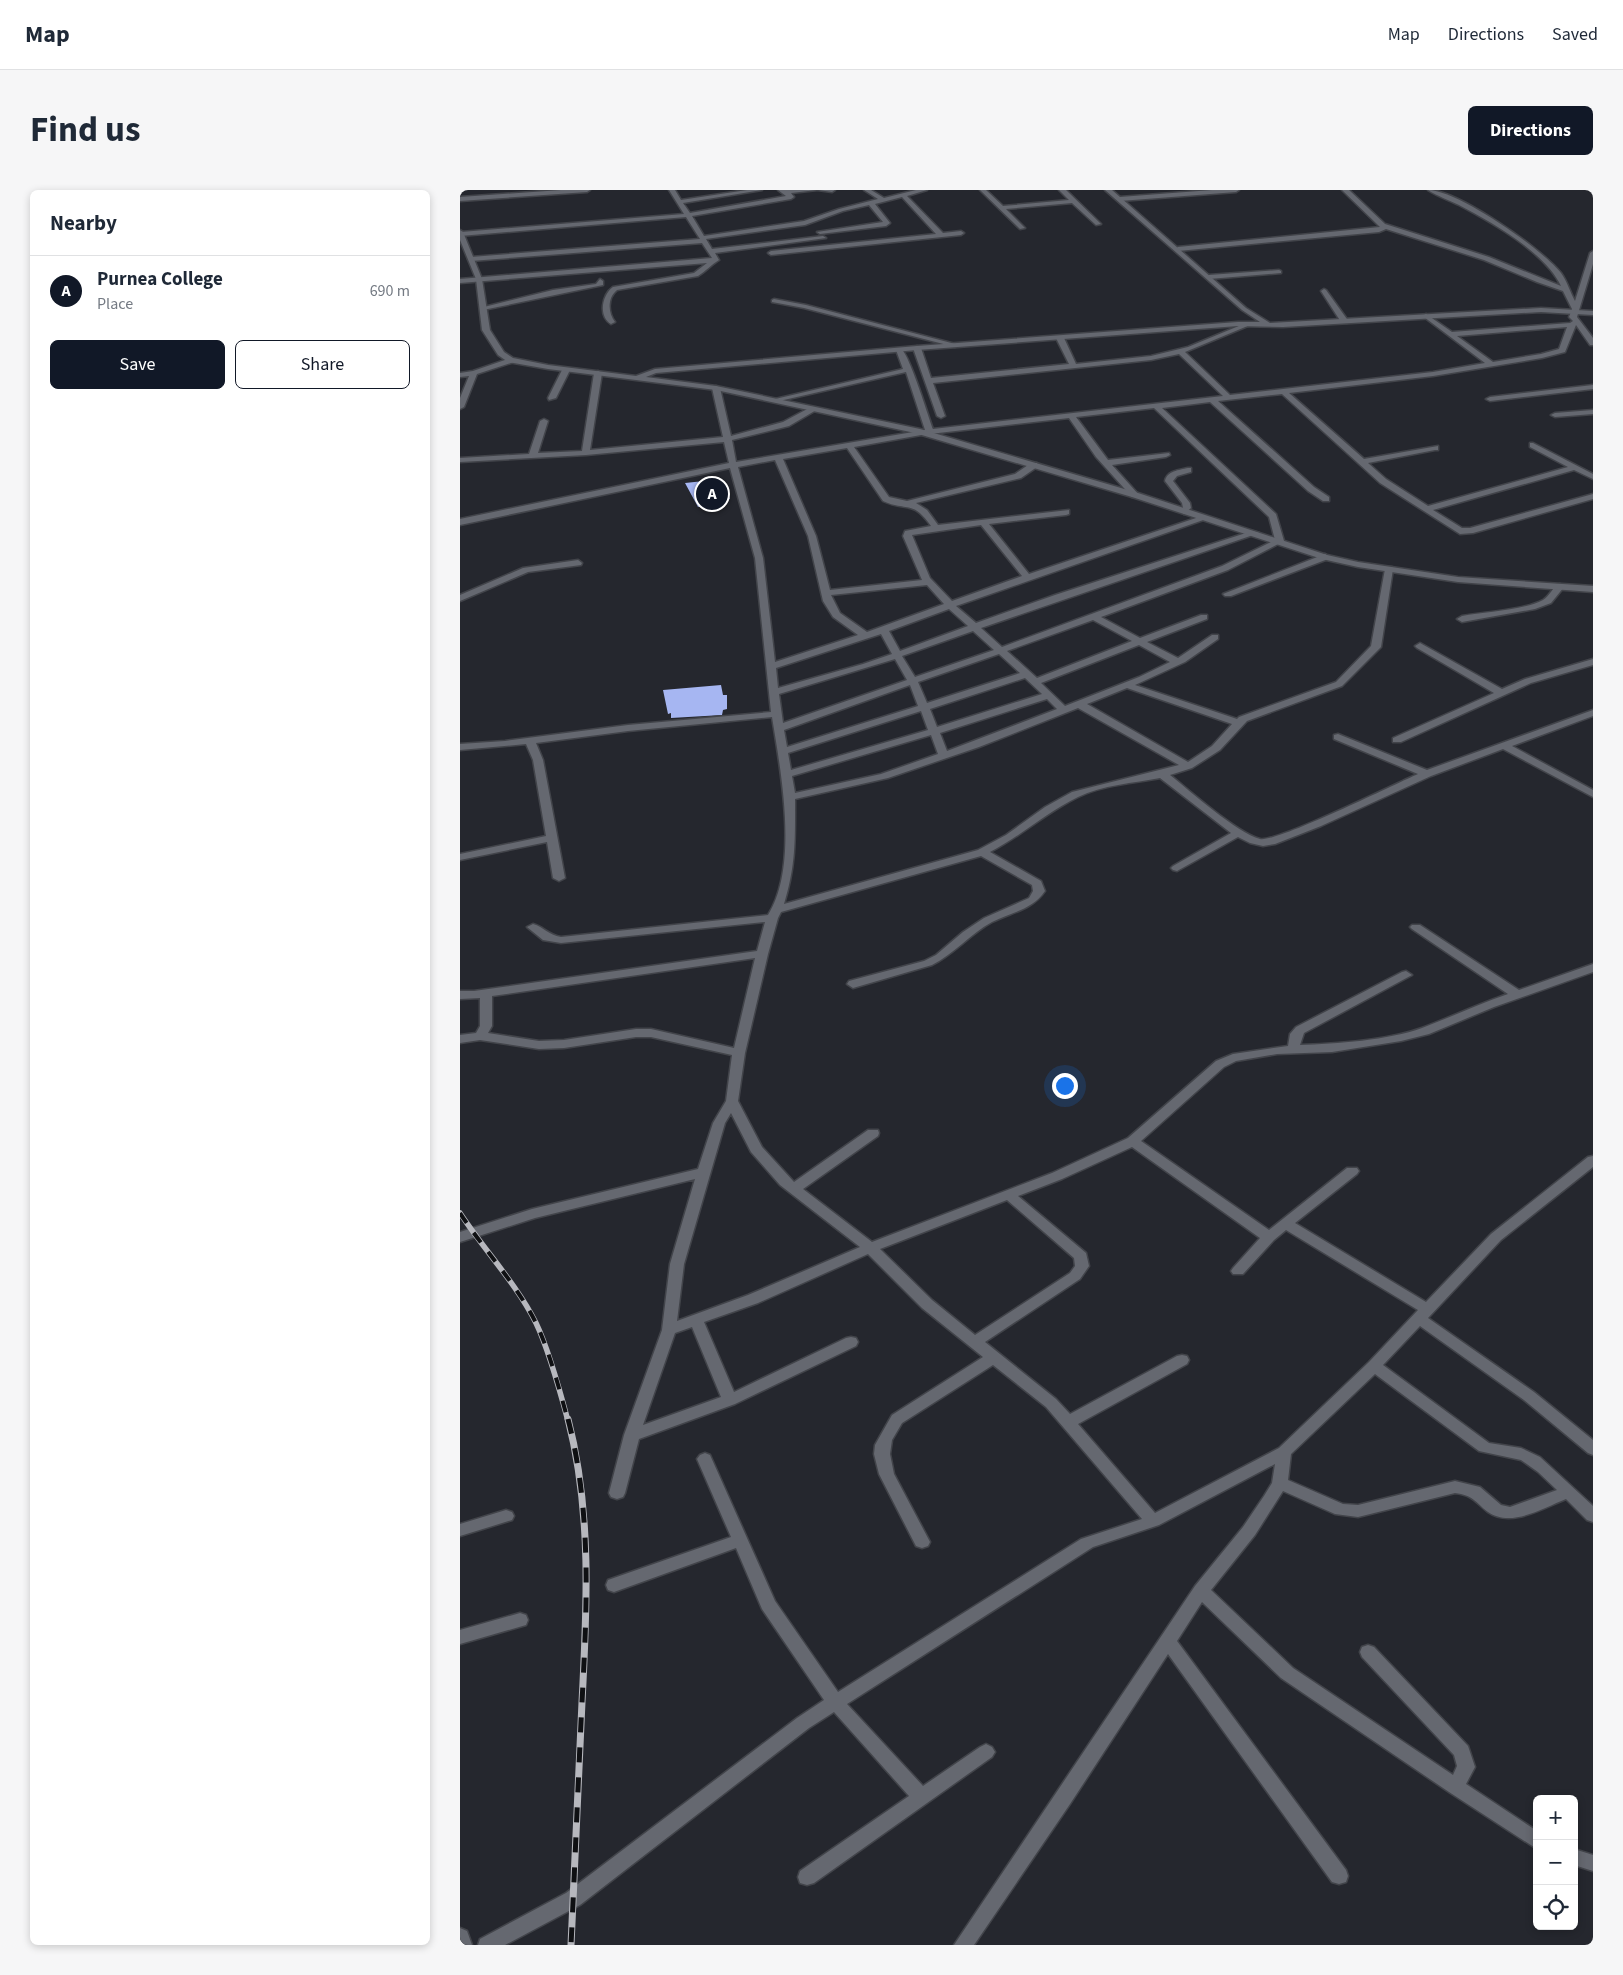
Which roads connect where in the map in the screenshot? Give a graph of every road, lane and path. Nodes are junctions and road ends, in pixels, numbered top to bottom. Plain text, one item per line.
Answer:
1 (587, 190) edge
2 (672, 190) edge
3 (759, 190) edge
4 (814, 190) edge
5 (821, 190) edge
6 (832, 190) edge
7 (867, 190) edge
8 (924, 190) edge
9 (983, 190) edge
10 (1062, 190) edge
11 (1108, 190) edge
12 (1236, 190) edge
13 (1345, 190) edge
14 (1431, 190) edge
15 (784, 191) edge
16 (904, 196) junction
17 (460, 199) edge
18 (1120, 199) junction
19 (882, 200) junction
20 (1074, 201) junction
21 (679, 202) junction
22 (871, 203) junction
23 (1002, 208) junction
24 (686, 216) junction
25 (810, 221) junction
26 (1098, 224) dead end
27 (1384, 226) junction
28 (1022, 228) dead end
29 (460, 233) edge
30 (961, 233) dead end
31 (822, 235) junction
32 (941, 235) junction
33 (703, 240) junction
34 (827, 246) junction
35 (1178, 249) junction
36 (711, 251) junction
37 (771, 253) dead end
38 (1593, 253) edge
39 (467, 255) edge
40 (711, 261) junction
41 (1592, 262) edge
42 (1279, 272) dead end
43 (1209, 277) junction
44 (1584, 279) junction
45 (478, 280) junction
46 (1593, 280) edge
47 (460, 281) edge
48 (600, 281) dead end
49 (1565, 289) junction
50 (1324, 291) dead end
51 (774, 301) dead end
52 (483, 308) junction
53 (1575, 309) junction
54 (1593, 313) edge
55 (1254, 316) junction
56 (1426, 316) junction
57 (611, 322) dead end
58 (1345, 322) junction
59 (1238, 324) junction
60 (1248, 324) junction
61 (1574, 324) junction
62 (1268, 325) junction
63 (1450, 334) junction
64 (1060, 338) junction
65 (1593, 343) edge
66 (956, 345) junction
67 (917, 348) junction
68 (900, 350) junction
69 (1181, 352) junction
70 (511, 360) junction
71 (1492, 365) junction
72 (1074, 367) junction
73 (566, 370) junction
74 (907, 370) junction
75 (474, 373) junction
76 (598, 374) junction
77 (460, 375) edge
78 (636, 378) junction
79 (929, 381) junction
80 (1593, 387) edge
81 (716, 388) junction
82 (1283, 391) junction
83 (1228, 397) junction
84 (552, 398) dead end
85 (1490, 398) dead end
86 (1211, 399) junction
87 (775, 400) junction
88 (1155, 405) junction
89 (460, 407) edge
90 (814, 409) junction
91 (1593, 412) edge
92 (1555, 415) dead end
93 (941, 416) dead end
94 (1071, 416) junction
95 (544, 421) dead end
96 (925, 432) junction
97 (728, 439) junction
98 (849, 445) junction
99 (1533, 445) dead end
100 (1435, 448) dead end
101 (586, 453) junction
102 (533, 455) junction
103 (1166, 455) dead end
104 (778, 457) junction
105 (460, 460) edge
106 (1363, 462) junction
107 (1107, 463) junction
108 (733, 464) junction
109 (1034, 465) junction
110 (1573, 468) junction
111 (1188, 470) dead end
112 (1593, 477) edge
113 (1135, 495) junction
114 (1593, 496) edge
115 (1326, 499) dead end
116 (908, 503) junction
117 (1427, 509) junction
118 (1184, 511) junction
119 (1066, 512) dead end
120 (460, 517) edge
121 (475, 518) junction
122 (1206, 518) junction
123 (460, 522) edge
124 (983, 522) junction
125 (936, 528) junction
126 (1255, 532) junction
127 (1280, 541) junction
128 (1326, 557) junction
129 (578, 563) dead end
130 (1389, 569) junction
131 (1027, 577) junction
132 (929, 582) junction
133 (1560, 587) junction
134 (1593, 589) edge
135 (826, 593) junction
136 (1228, 594) dead end
137 (460, 598) edge
138 (950, 605) junction
139 (1093, 616) junction
140 (1204, 616) dead end
141 (1462, 619) dead end
142 (975, 627) junction
143 (884, 630) junction
144 (866, 636) junction
145 (1215, 637) dead end
146 (1138, 642) junction
147 (1420, 646) dead end
148 (999, 651) junction
149 (896, 655) junction
150 (1177, 662) junction
151 (1593, 662) edge
152 (771, 666) junction
153 (1026, 674) junction
154 (913, 680) junction
155 (1035, 682) junction
156 (1126, 685) junction
157 (774, 692) junction
158 (1501, 693) junction
159 (1050, 695) junction
160 (1079, 704) junction
161 (925, 708) junction
162 (1064, 710) junction
163 (1593, 713) edge
164 (777, 714) junction
165 (1238, 723) junction
166 (779, 728) junction
167 (936, 731) junction
168 (1338, 737) dead end
169 (1397, 740) dead end
170 (530, 741) junction
171 (1503, 745) junction
172 (460, 747) edge
173 (783, 751) junction
174 (944, 755) junction
175 (1188, 766) junction
176 (786, 774) junction
177 (1162, 774) junction
178 (1427, 774) junction
179 (1593, 794) edge
180 (790, 797) junction
181 (1238, 833) junction
182 (550, 838) junction
183 (982, 852) junction
184 (460, 856) edge
185 (1177, 868) dead end
186 (559, 878) dead end
187 (774, 914) junction
188 (533, 927) dead end
189 (1416, 927) dead end
190 (762, 954) junction
191 (1593, 968) edge
192 (1406, 975) dead end
193 (852, 984) dead end
194 (486, 993) junction
195 (1517, 994) junction
196 (460, 995) edge
197 (480, 1036) junction
198 (460, 1039) edge
199 (1293, 1050) junction
200 (739, 1053) junction
201 (732, 1101) junction
202 (873, 1133) dead end
203 (1133, 1141) junction
204 (1593, 1160) edge
205 (1352, 1171) dead end
206 (704, 1172) junction
207 (795, 1188) junction
208 (1009, 1195) junction
209 (1286, 1224) junction
210 (460, 1236) edge
211 (1269, 1237) junction
212 (870, 1248) junction
213 (1238, 1271) dead end
214 (1422, 1314) junction
215 (696, 1320) junction
216 (669, 1330) junction
217 (851, 1342) dead end
218 (975, 1342) junction
219 (994, 1357) junction
220 (1182, 1360) dead end
221 (1374, 1366) junction
222 (730, 1400) junction
223 (1068, 1422) junction
224 (632, 1435) junction
225 (1593, 1450) edge
226 (1284, 1452) junction
227 (705, 1459) dead end
228 (1280, 1483) junction
229 (1568, 1492) junction
230 (617, 1493) dead end
231 (506, 1516) dead end
232 (1593, 1516) edge
233 (1153, 1521) junction
234 (460, 1530) edge
235 (740, 1540) junction
236 (922, 1542) dead end
237 (614, 1585) dead end
238 (1201, 1591) junction
239 (520, 1620) dead end
240 (460, 1637) edge
241 (1168, 1641) junction
242 (1368, 1652) dead end
243 (835, 1702) junction
244 (986, 1752) dead end
245 (1455, 1787) junction
246 (922, 1797) junction
247 (1535, 1840) edge
248 (1578, 1858) edge
249 (1593, 1863) edge
250 (1339, 1876) dead end
251 (807, 1877) dead end
252 (460, 1937) edge
253 (463, 1945) edge
254 (487, 1945) edge
255 (963, 1945) edge

1 - 17 street
2 - 21 street
3 - 21 street
4 - 15 street
5 - 6 street
7 - 19 street
8 - 16 street
9 - 23 street
10 - 20 street
11 - 18 street
12 - 18 street
13 - 27 street
14 - 49 street
15 - 24 street
16 - 19 street
16 - 32 street
18 - 35 street
19 - 22 street
20 - 23 street
20 - 26 street
21 - 24 street
22 - 25 street
22 - 31 street
23 - 28 street
24 - 29 street
24 - 33 street
25 - 31 street
25 - 33 street
27 - 35 street
27 - 49 street
29 - 39 street
30 - 32 street
31 - 34 street
31 - 36 street
32 - 34 street
33 - 36 street
33 - 39 street
34 - 37 street
35 - 43 street
36 - 40 street
38 - 41 street
39 - 45 street
40 - 45 street
40 - 57 street
41 - 44 street
42 - 43 street
43 - 55 street
44 - 46 street
44 - 53 street
45 - 47 street
45 - 52 street
48 - 52 street
49 - 53 street
50 - 58 street
51 - 66 street
52 - 70 street
53 - 54 street
53 - 56 street
53 - 61 street
55 - 59 street
55 - 62 street
56 - 58 street
56 - 63 street
58 - 62 street
59 - 60 street
59 - 64 street
60 - 62 street
60 - 69 street
61 - 63 street
61 - 65 street
61 - 71 street
63 - 71 street
64 - 66 street
64 - 72 street
66 - 67 street
67 - 68 street
67 - 79 street
68 - 74 street
68 - 78 street
69 - 72 street
69 - 83 street
70 - 73 street
70 - 75 street
71 - 82 street
72 - 79 street
73 - 76 street
73 - 84 street
74 - 87 street
74 - 96 street
75 - 77 street
75 - 89 street
76 - 78 street
76 - 101 street
78 - 81 street
79 - 93 street
80 - 85 street
81 - 87 street
81 - 97 street
82 - 83 street
82 - 106 street
83 - 86 street
86 - 88 street
86 - 115 street
87 - 90 street
88 - 94 street
88 - 127 street
90 - 96 street
90 - 97 street
91 - 92 street
94 - 96 street
94 - 107 street
95 - 102 street
96 - 98 street
96 - 109 street
97 - 101 street
97 - 108 street
98 - 104 street
98 - 116 street
99 - 110 street
100 - 106 street
101 - 102 street
102 - 105 street
103 - 107 street
104 - 108 street
104 - 135 street
106 - 117 street
107 - 113 street
108 - 121 street
108 - 152 street
109 - 113 street
109 - 116 street
110 - 112 street
110 - 117 street
111 - 118 street
113 - 118 street
114 - 117 street
116 - 125 street
118 - 122 street
119 - 124 street
120 - 121 street
121 - 123 street
122 - 126 street
122 - 131 street
124 - 125 street
124 - 131 street
125 - 132 street
126 - 127 street
126 - 142 street
127 - 128 street
127 - 139 street
128 - 130 street
128 - 136 street
129 - 137 street
130 - 133 street
130 - 165 street
131 - 138 street
132 - 135 street
132 - 138 street
133 - 134 street
133 - 141 street
135 - 144 street
138 - 142 street
138 - 143 street
139 - 146 street
139 - 148 street
140 - 146 street
142 - 148 street
142 - 149 street
143 - 144 street
143 - 149 street
144 - 152 street
145 - 150 street
146 - 150 street
146 - 155 street
147 - 158 street
148 - 153 street
148 - 154 street
149 - 154 street
149 - 157 street
150 - 156 street
151 - 158 street
152 - 157 street
153 - 155 street
153 - 161 street
154 - 161 street
154 - 166 street
155 - 159 street
156 - 160 street
156 - 165 street
157 - 164 street
158 - 169 street
159 - 162 street
159 - 167 street
160 - 162 street
160 - 175 street
161 - 167 street
161 - 173 street
162 - 174 street
163 - 171 street
164 - 166 street
164 - 170 street
165 - 175 street
166 - 173 street
167 - 174 street
167 - 176 street
168 - 178 street
170 - 172 street
170 - 182 street
171 - 178 street
171 - 179 street
173 - 176 street
174 - 180 street
175 - 177 street
176 - 180 street
177 - 181 street
177 - 183 street
178 - 181 street
180 - 187 street
181 - 185 street
182 - 184 street
182 - 186 street
183 - 187 street
183 - 193 street
187 - 188 street
187 - 190 street
189 - 195 street
190 - 194 street
190 - 200 street
191 - 195 street
192 - 199 street
194 - 196 street
194 - 197 street
195 - 199 street
197 - 198 street
197 - 200 street
199 - 203 street
200 - 201 street
201 - 206 street
201 - 207 street
202 - 207 street
203 - 208 street
203 - 211 street
204 - 214 street
205 - 209 street
206 - 210 street
206 - 216 street
207 - 212 street
208 - 212 street
208 - 218 street
209 - 211 street
209 - 214 street
211 - 213 street
212 - 215 street
212 - 218 street
214 - 221 street
214 - 225 street
215 - 216 street
215 - 222 street
216 - 224 street
217 - 222 street
218 - 219 street
219 - 223 street
219 - 236 street
220 - 223 street
221 - 226 street
221 - 229 street
222 - 224 street
223 - 233 street
224 - 230 street
226 - 228 street
226 - 233 street
227 - 235 street
228 - 229 street
228 - 238 street
229 - 232 street
231 - 234 street
233 - 243 street
235 - 237 street
235 - 243 street
238 - 241 street
238 - 245 street
239 - 240 street
241 - 250 street
241 - 255 street
242 - 245 street
243 - 246 street
243 - 254 street
244 - 246 street
245 - 247 street
246 - 251 street
248 - 249 street
252 - 253 street

